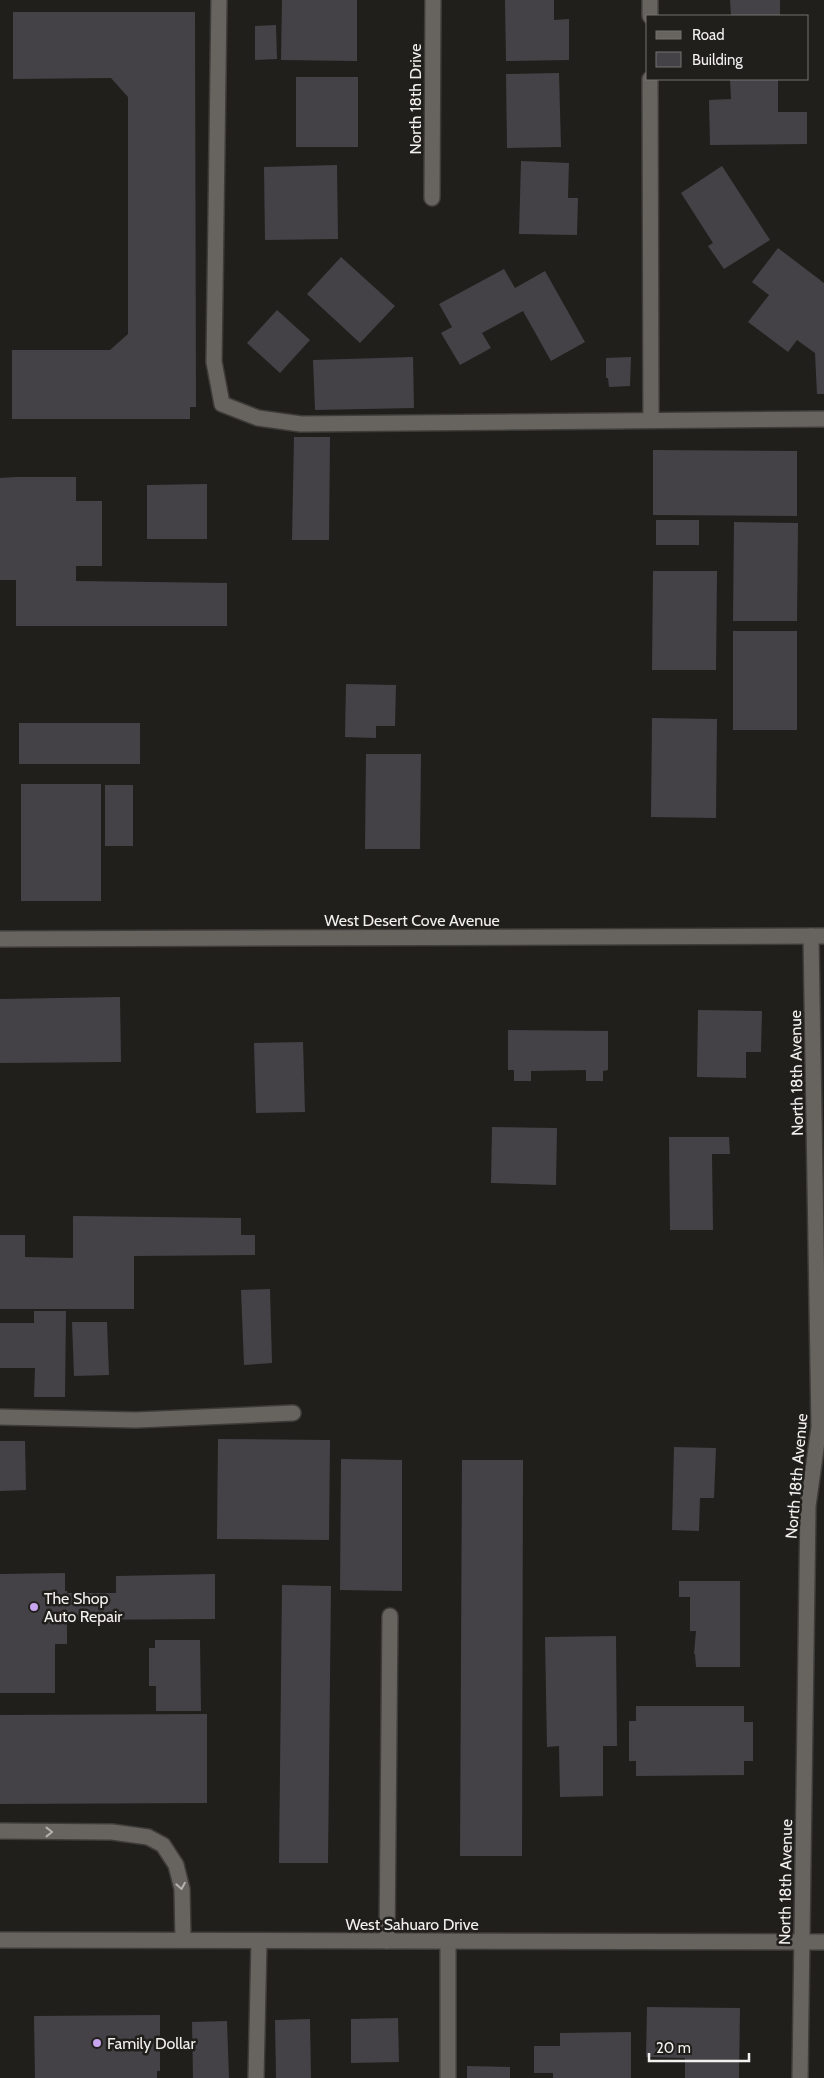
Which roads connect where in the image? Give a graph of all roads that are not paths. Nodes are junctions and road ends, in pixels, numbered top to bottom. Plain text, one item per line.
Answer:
1 (219, 0) edge
2 (433, 0) edge
3 (650, 0) edge
4 (650, 15) edge
5 (650, 80) edge
6 (432, 198) dead end
7 (824, 419) edge
8 (651, 420) junction
9 (818, 936) edge
10 (0, 939) edge
11 (293, 1413) dead end
12 (0, 1417) edge
13 (390, 1616) dead end
14 (0, 1831) edge
15 (0, 1940) edge
16 (183, 1940) junction
17 (259, 1941) junction
18 (387, 1941) junction
19 (448, 1942) junction
20 (801, 1942) junction
21 (824, 1942) edge
22 (256, 2078) edge
23 (448, 2078) edge
24 (800, 2078) edge

1 - 8 street
2 - 6 street, North 18th Drive
3 - 4 street
5 - 8 street
7 - 8 street
9 - 10 street, West Desert Cove Avenue
9 - 20 street, North 18th Avenue
11 - 12 street
13 - 18 street
14 -> 16 street
15 - 16 street, West Sahuaro Drive
16 - 17 street, West Sahuaro Drive
17 - 18 street, West Sahuaro Drive
17 - 22 street
18 - 19 street, West Sahuaro Drive
19 - 20 street, West Sahuaro Drive
19 - 23 street
20 - 21 street, West Sahuaro Drive
20 - 24 street, North 18th Avenue

